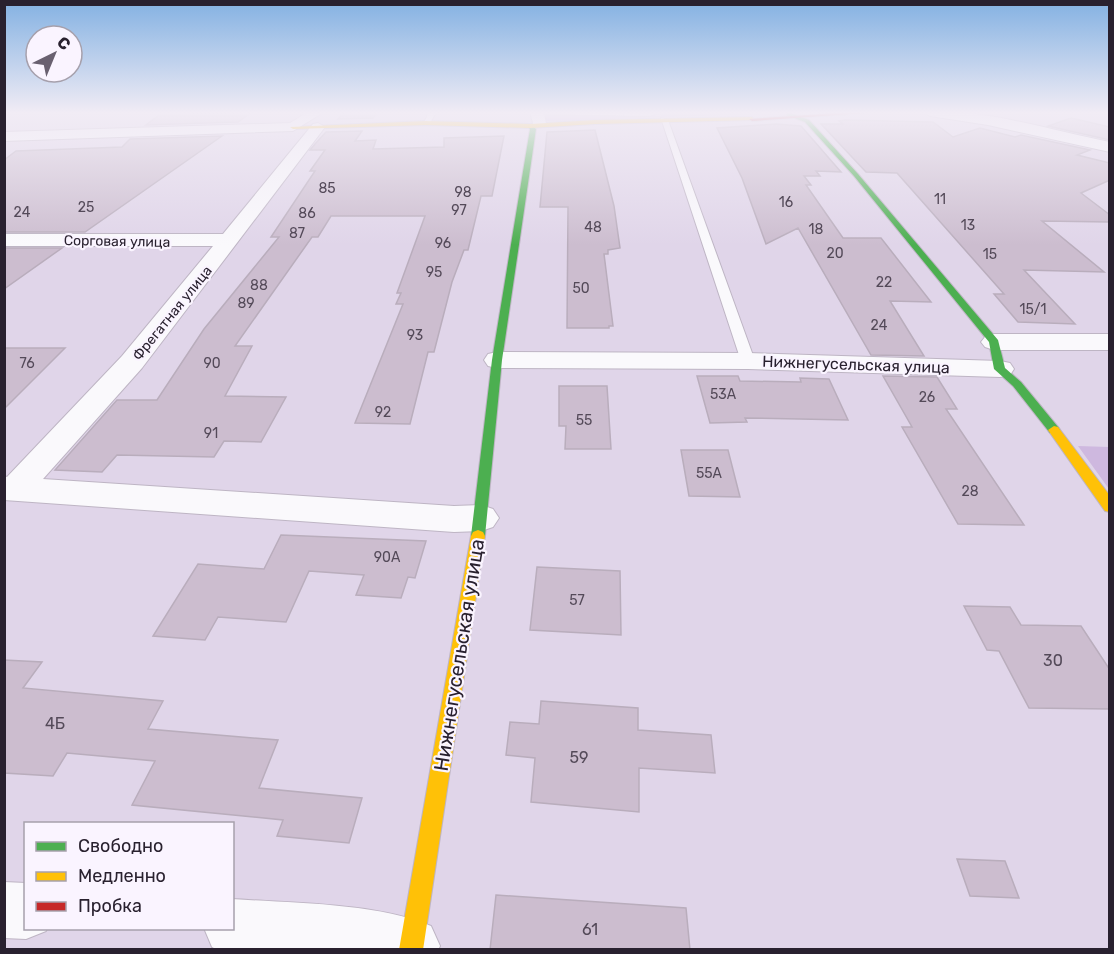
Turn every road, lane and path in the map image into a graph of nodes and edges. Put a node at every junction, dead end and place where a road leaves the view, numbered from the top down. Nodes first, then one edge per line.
1 (290, 157) edge
2 (529, 157) edge
3 (675, 157) edge
4 (839, 157) edge
5 (4, 240) edge
6 (230, 240) junction
7 (994, 342) junction
8 (1110, 342) edge
9 (497, 360) junction
10 (748, 361) junction
11 (1000, 369) junction
12 (10, 489) edge
13 (1110, 507) edge
14 (481, 518) junction
15 (4, 910) edge
16 (24, 911) edge
17 (234, 927) edge
18 (411, 948) edge

1 - 6 street, Фрегатная улица
2 - 9 street, Нижнегусельская улица
3 - 10 lane
4 - 7 street
5 - 6 street, Сорговая улица
6 - 12 street, Фрегатная улица
7 - 8 street
7 - 11 street
9 - 10 street, Нижнегусельская улица
9 - 14 street, Нижнегусельская улица
10 - 11 street, Нижнегусельская улица
11 - 13 street
12 - 14 street, Фрегатная улица
14 - 18 street, Нижнегусельская улица
15 - 16 street
17 - 18 street

